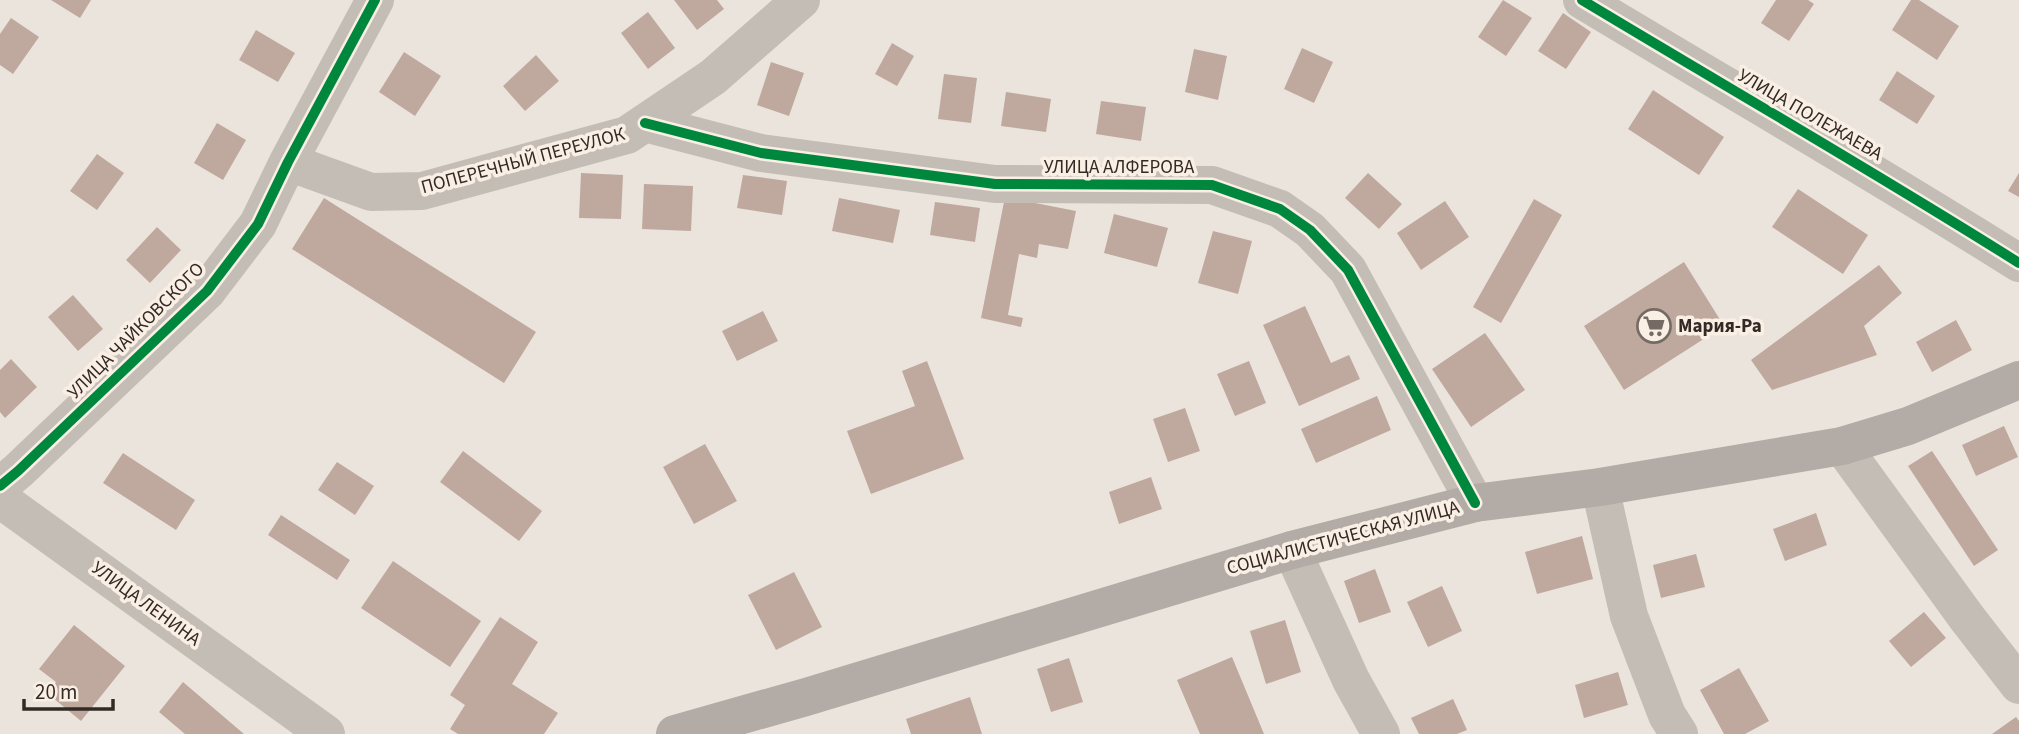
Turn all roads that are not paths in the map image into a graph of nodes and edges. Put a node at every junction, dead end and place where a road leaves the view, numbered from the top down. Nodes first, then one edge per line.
1 (375, 0) edge
2 (801, 0) edge
3 (1582, 0) edge
4 (645, 122) junction
5 (288, 162) junction
6 (2019, 262) edge
7 (2019, 380) edge
8 (1842, 446) junction
9 (0, 486) edge
10 (1600, 487) junction
11 (0, 499) edge
12 (1475, 503) junction
13 (1292, 550) junction
14 (2019, 685) edge
15 (326, 734) edge
16 (675, 734) edge
17 (1381, 734) edge
18 (1679, 734) edge

1 - 5 street, УЛИЦА ЧАЙКОВСКОГО
2 - 4 street, ПОПЕРЕЧНЫЙ ПЕРЕУЛОК
3 - 6 street, УЛИЦА ПОЛЕЖАЕВА
4 - 5 street, ПОПЕРЕЧНЫЙ ПЕРЕУЛОК
4 - 12 street, УЛИЦА АЛФЕРОВА
5 - 9 street, УЛИЦА ЧАЙКОВСКОГО
7 - 8 main road, СОЦИАЛИСТИЧЕСКАЯ УЛИЦА
8 - 10 main road, СОЦИАЛИСТИЧЕСКАЯ УЛИЦА
8 - 14 street
10 - 12 main road, СОЦИАЛИСТИЧЕСКАЯ УЛИЦА
10 - 18 street
11 - 15 street, УЛИЦА ЛЕНИНА
12 - 13 main road, СОЦИАЛИСТИЧЕСКАЯ УЛИЦА
13 - 16 main road, СОЦИАЛИСТИЧЕСКАЯ УЛИЦА
13 - 17 street

